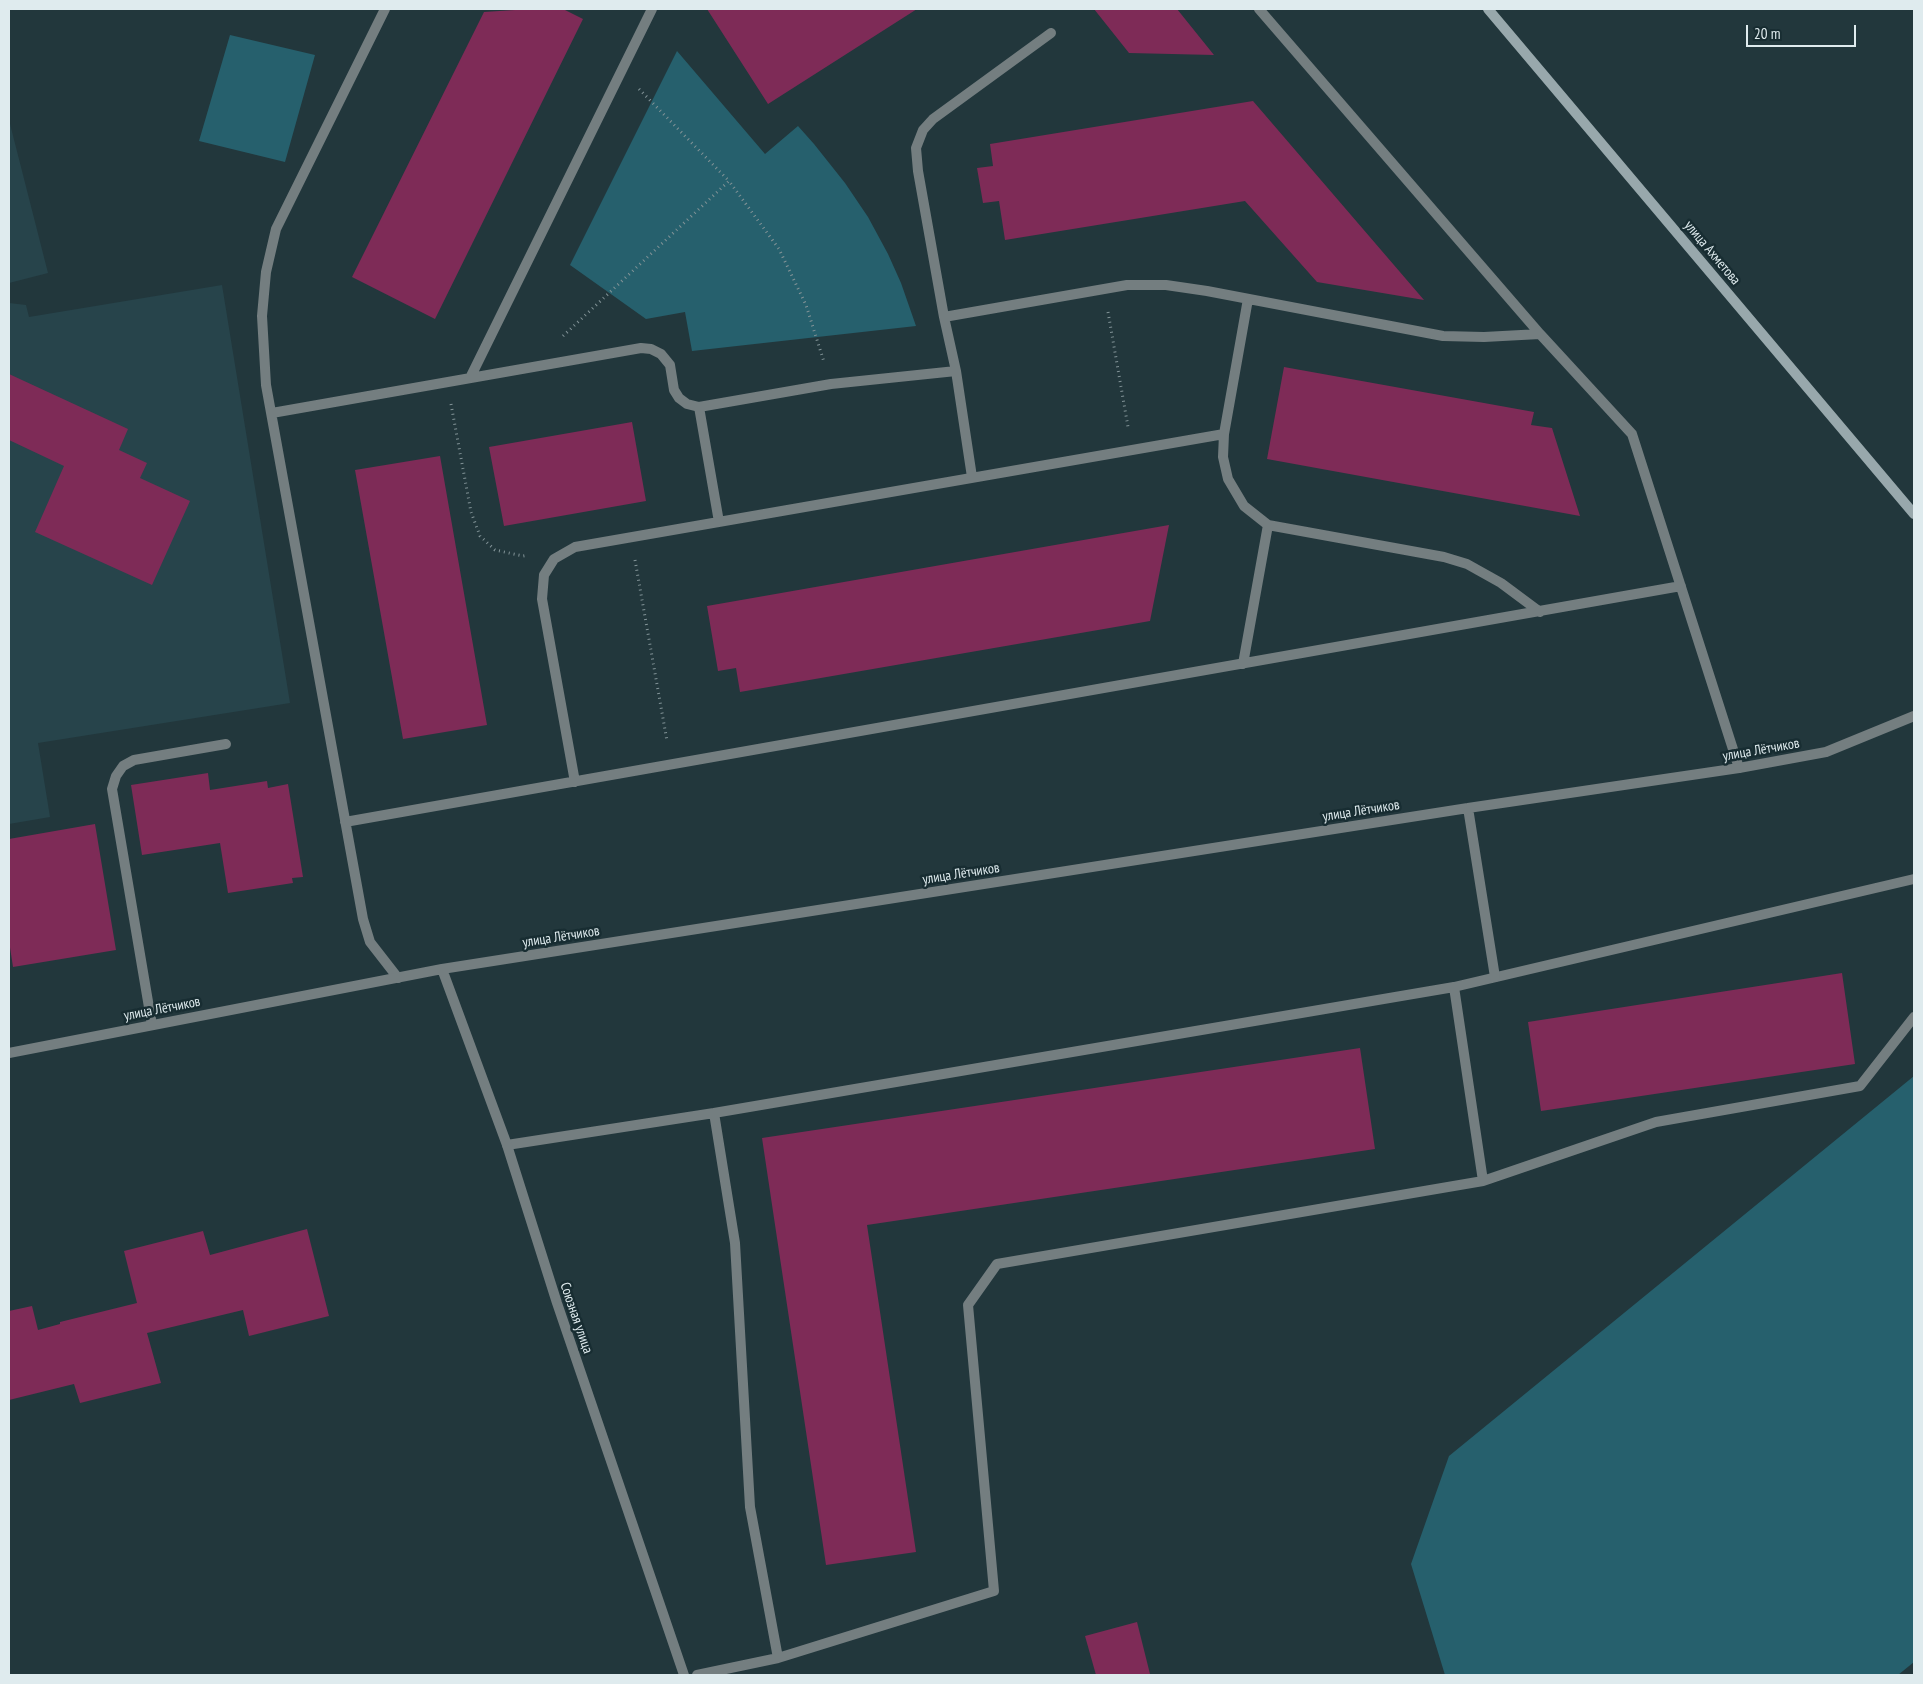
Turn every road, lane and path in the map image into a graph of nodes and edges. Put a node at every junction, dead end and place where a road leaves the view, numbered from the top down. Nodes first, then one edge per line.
1 (385, 9) edge
2 (652, 9) edge
3 (1259, 9) edge
4 (1488, 9) edge
5 (1051, 33) dead end
6 (621, 72) junction
7 (729, 181) junction
8 (1104, 289) junction
9 (1248, 299) junction
10 (944, 317) junction
11 (1540, 334) junction
12 (530, 368) junction
13 (956, 371) junction
14 (470, 378) junction
15 (448, 382) junction
16 (831, 384) junction
17 (699, 407) junction
18 (272, 413) junction
19 (1224, 434) junction
20 (1132, 450) junction
21 (972, 477) junction
22 (1914, 514) edge
23 (719, 522) junction
24 (1268, 525) junction
25 (630, 537) junction
26 (532, 554) dead end
27 (1681, 586) junction
28 (1540, 612) junction
29 (1243, 664) junction
30 (1914, 716) edge
31 (226, 744) dead end
32 (671, 764) junction
33 (1739, 768) junction
34 (574, 782) junction
35 (1468, 808) junction
36 (345, 822) junction
37 (1914, 879) edge
38 (442, 969) junction
39 (1495, 977) junction
40 (398, 978) junction
41 (1454, 987) junction
42 (1914, 1017) edge
43 (152, 1025) junction
44 (9, 1053) edge
45 (714, 1113) junction
46 (507, 1145) junction
47 (1483, 1181) junction
48 (778, 1658) junction
49 (684, 1675) edge
50 (697, 1675) edge

1 - 18 street
2 - 6 street
3 - 11 street
4 - 22 main road, улица Ахметова
5 - 10 street
6 - 7 path
6 - 14 street
7 - 12 path
7 - 16 path
8 - 9 street
8 - 10 street
8 - 20 path
9 - 11 street
9 - 19 street
10 - 13 street
11 - 27 street
12 - 14 street
12 - 17 street
13 - 16 street
13 - 21 street
14 - 15 street
15 - 18 street
15 - 26 path
16 - 17 street
17 - 23 street
18 - 36 street
19 - 20 street
19 - 24 street
20 - 21 street
21 - 23 street
23 - 25 street
24 - 28 street
24 - 29 street
25 - 32 path
25 - 34 street
27 - 28 street
27 - 33 street
28 - 29 street
29 - 32 street
30 - 33 street, улица Лётчиков
31 - 43 street
32 - 34 street
33 - 35 street, улица Лётчиков
34 - 36 street
35 - 38 street, улица Лётчиков
35 - 39 street
36 - 40 street
37 - 39 street
38 - 40 street, улица Лётчиков
38 - 46 street, Союзная улица
39 - 41 street
40 - 43 street, улица Лётчиков
41 - 45 street
41 - 47 street
42 - 47 street
43 - 44 street, улица Лётчиков
45 - 46 street
45 - 48 street
46 - 49 street, Союзная улица
47 - 48 street
48 - 50 street

